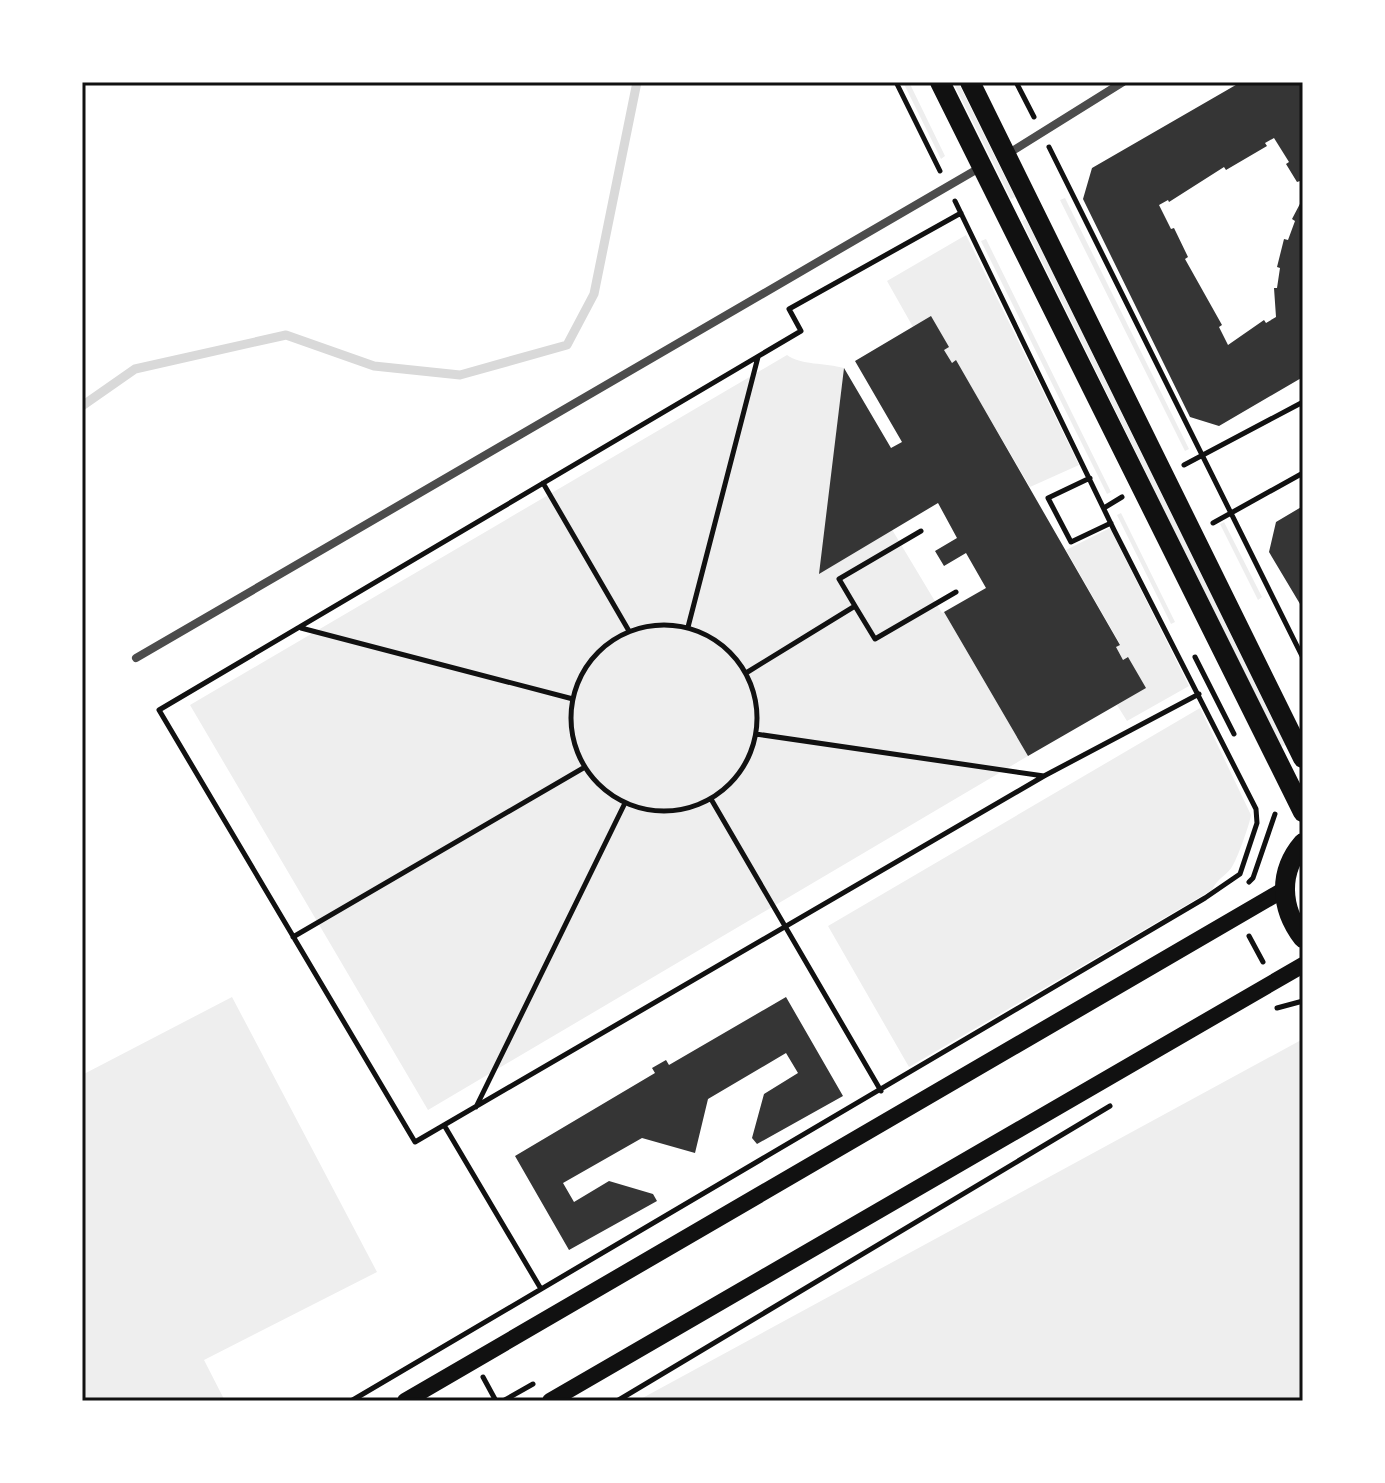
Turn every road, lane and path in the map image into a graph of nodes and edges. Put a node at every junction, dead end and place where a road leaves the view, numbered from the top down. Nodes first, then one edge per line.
1 (896, 82) edge
2 (940, 82) edge
3 (970, 82) edge
4 (1016, 82) edge
5 (1123, 82) edge
6 (1041, 131) junction
7 (1006, 155) junction
8 (982, 166) junction
9 (948, 186) junction
10 (961, 213) junction
11 (758, 356) junction
12 (1303, 402) edge
13 (1202, 455) junction
14 (1185, 464) dead end
15 (1303, 473) edge
16 (1090, 478) junction
17 (543, 483) junction
18 (1113, 484) dead end
19 (1120, 498) junction
20 (1104, 508) junction
21 (1127, 512) dead end
22 (1230, 513) junction
23 (1111, 523) junction
24 (921, 531) dead end
25 (1192, 533) junction
26 (956, 592) dead end
27 (855, 606) junction
28 (300, 627) junction
29 (688, 627) junction
30 (629, 631) junction
31 (1191, 646) dead end
32 (136, 658) dead end
33 (1303, 658) edge
34 (746, 673) junction
35 (1199, 694) junction
36 (573, 699) junction
37 (756, 734) junction
38 (1236, 737) dead end
39 (1303, 758) edge
40 (585, 767) junction
41 (1044, 776) junction
42 (711, 799) junction
43 (1270, 801) dead end
44 (625, 803) junction
45 (1303, 812) edge
46 (1303, 843) edge
47 (1285, 889) junction
48 (1239, 916) junction
49 (784, 927) junction
50 (293, 937) junction
51 (1303, 938) edge
52 (1303, 965) edge
53 (1273, 982) junction
54 (1303, 1001) edge
55 (1267, 1013) dead end
56 (881, 1091) junction
57 (1119, 1101) dead end
58 (475, 1108) junction
59 (444, 1125) junction
60 (541, 1289) junction
61 (351, 1401) edge
62 (405, 1401) edge
63 (550, 1401) edge
64 (617, 1401) edge

1 - 9 path
2 - 8 main road
3 - 7 main road
4 - 6 path
5 - 6 street
6 - 7 street
6 - 13 path
7 - 25 main road
8 - 9 street
8 - 45 main road
9 - 10 path
9 - 32 street
10 - 11 path
10 - 16 path
11 - 17 path
11 - 29 path
12 - 13 path
13 - 14 path
13 - 22 path
15 - 22 path
16 - 20 path
16 - 23 path
17 - 28 path
17 - 30 path
18 - 19 path
19 - 20 path
19 - 21 path
20 - 23 path
22 - 25 path
22 - 33 path
23 - 35 path
24 - 27 path
25 - 39 main road
26 - 27 path
27 - 34 path
28 - 36 path
28 - 50 path
29 - 30 path
29 - 34 path
30 - 36 path
31 - 38 path
34 - 37 path
35 - 41 path
35 - 56 path
36 - 40 path
37 - 41 path
37 - 42 path
40 - 44 path
40 - 50 path
41 - 49 path
42 - 44 path
42 - 49 path
43 - 48 path
44 - 58 path
46 - 47 main road
47 - 48 main road
47 - 51 main road
48 - 53 path
48 - 62 main road
49 - 56 path
49 - 58 path
50 - 59 path
52 - 53 main road
53 - 63 main road
54 - 55 path
56 - 60 path
57 - 64 path
58 - 59 path
59 - 60 path
60 - 61 path

